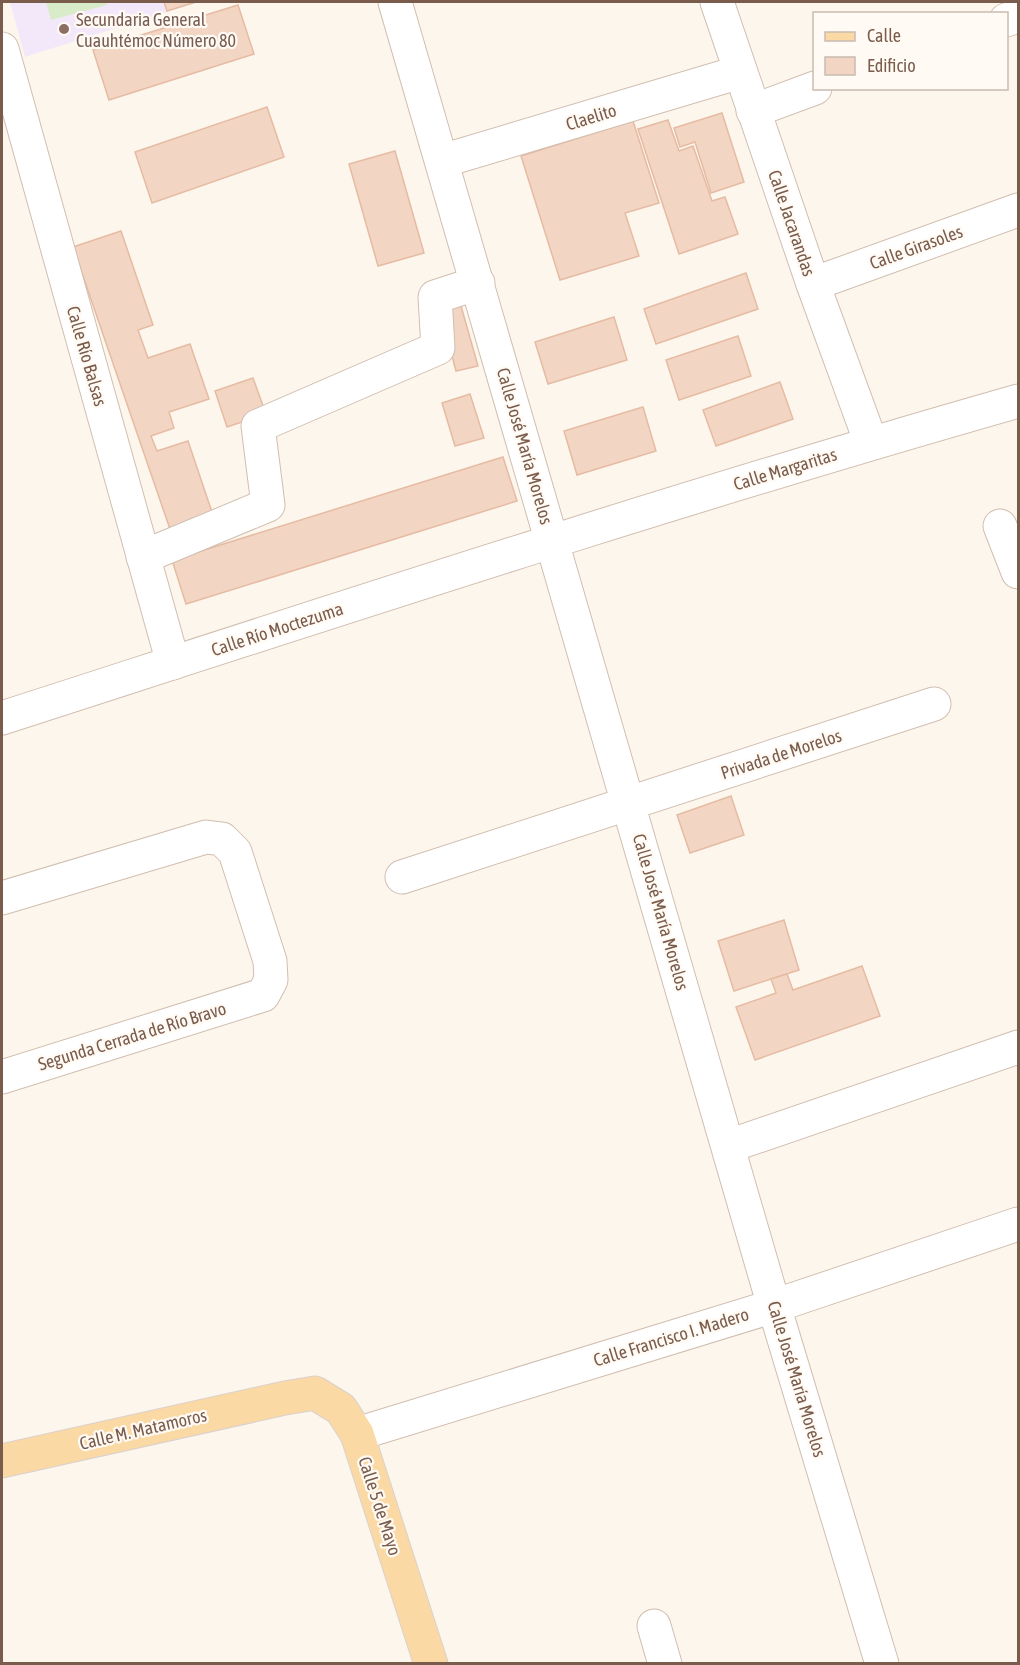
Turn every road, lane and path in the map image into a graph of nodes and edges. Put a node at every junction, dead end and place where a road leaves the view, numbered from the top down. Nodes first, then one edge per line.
1 (395, 2) edge
2 (717, 2) edge
3 (2, 49) edge
4 (740, 72) junction
5 (813, 89) edge
6 (753, 111) junction
7 (442, 161) junction
8 (1018, 210) edge
9 (478, 283) junction
10 (813, 284) junction
11 (1018, 401) edge
12 (871, 443) junction
13 (1000, 526) dead end
14 (553, 541) junction
15 (143, 557) junction
16 (1018, 572) edge
17 (173, 663) junction
18 (934, 704) dead end
19 (2, 718) edge
20 (629, 803) junction
21 (402, 877) dead end
22 (2, 898) edge
23 (1018, 1047) edge
24 (2, 1077) edge
25 (729, 1146) junction
26 (1018, 1224) edge
27 (774, 1306) junction
28 (285, 1398) joint
29 (357, 1434) junction
30 (2, 1461) edge
31 (654, 1626) dead end
32 (431, 1664) edge
33 (665, 1664) edge
34 (882, 1664) edge

1 - 7 street, Calle José María Morelos
2 - 4 street, Calle Jacarandas
3 - 15 street, Calle Río Balsas
4 - 6 street, Calle Jacarandas
4 - 7 street, Claelito
5 - 6 street
6 - 10 street, Calle Jacarandas
7 - 9 street, Calle José María Morelos
8 - 10 street, Calle Girasoles
9 - 14 street, Calle José María Morelos
9 - 15 street
10 - 12 street, Calle Jacarandas
11 - 12 street, Calle Margaritas
12 - 14 street, Calle Margaritas
13 - 16 street
14 - 17 street, Calle Río Moctezuma
14 - 20 street, Calle José María Morelos
15 - 17 street, Calle Río Balsas
17 - 19 street, Calle Río Moctezuma
18 - 20 street, Privada de Morelos
20 - 21 street, Privada de Morelos
20 - 25 street, Calle José María Morelos
22 - 24 street, Segunda Cerrada de Río Bravo
23 - 25 street
25 - 27 street, Calle José María Morelos
26 - 27 street, Calle Francisco I. Madero
27 - 29 street, Calle Francisco I. Madero
27 - 34 street, Calle José María Morelos
28 - 29 main road, Calle 5 de Mayo
28 - 30 main road, Calle M. Matamoros
29 - 32 main road, Calle 5 de Mayo
31 - 33 street

